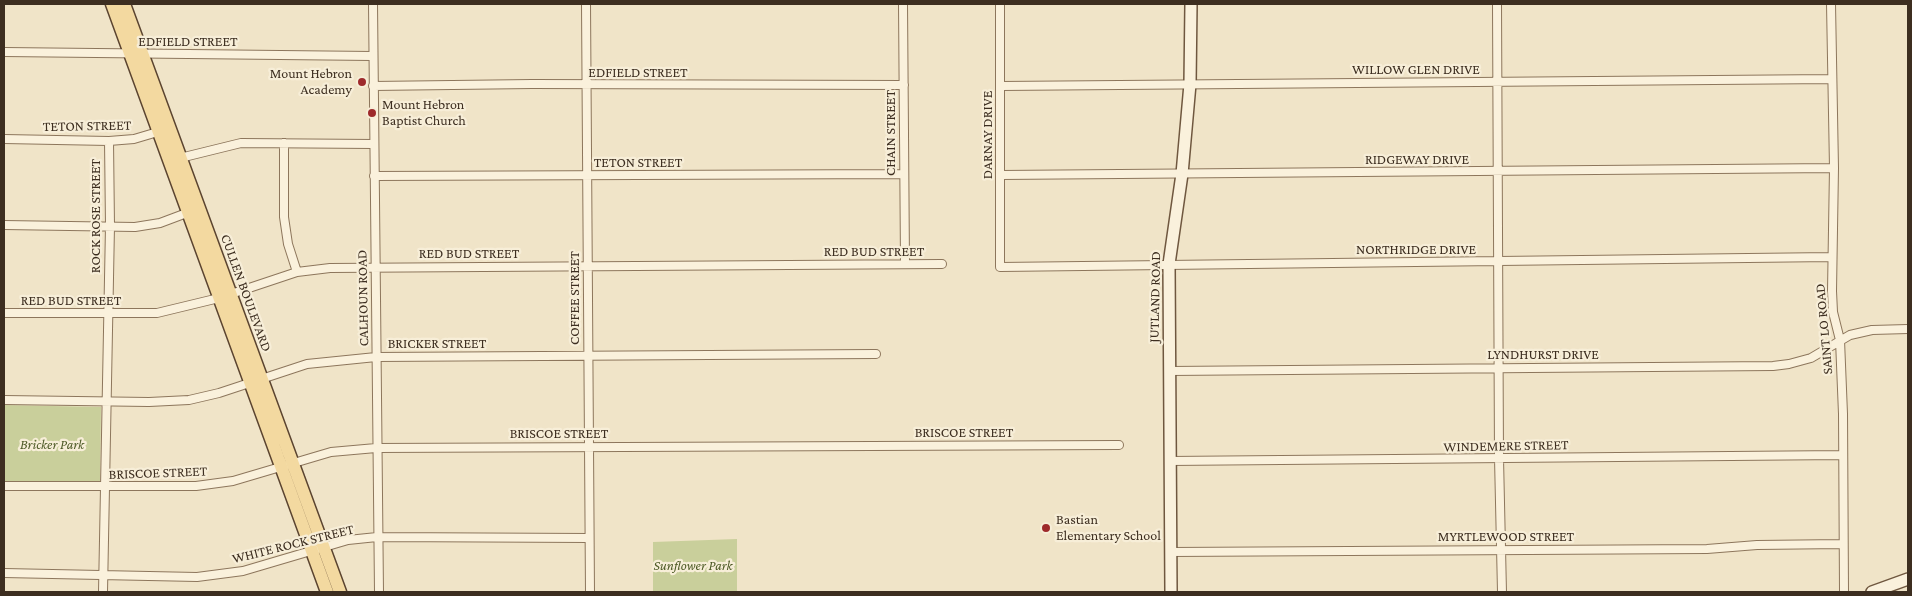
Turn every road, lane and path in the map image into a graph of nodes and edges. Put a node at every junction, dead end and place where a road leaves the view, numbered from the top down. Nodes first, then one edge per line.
1 (112, 4) edge
2 (124, 4) edge
3 (372, 4) edge
4 (586, 4) edge
5 (903, 4) edge
6 (1000, 4) edge
7 (1191, 4) edge
8 (1497, 4) edge
9 (1831, 4) edge
10 (4, 52) edge
11 (136, 54) junction
12 (372, 56) junction
13 (1832, 79) junction
14 (1498, 82) junction
15 (1190, 84) junction
16 (373, 86) junction
17 (587, 86) junction
18 (904, 86) junction
19 (1001, 86) junction
20 (164, 130) junction
21 (4, 139) edge
22 (109, 141) junction
23 (284, 143) junction
24 (374, 144) junction
25 (174, 160) junction
26 (1834, 168) junction
27 (1499, 172) junction
28 (903, 174) junction
29 (1182, 174) junction
30 (1001, 175) junction
31 (374, 176) junction
32 (587, 176) junction
33 (194, 211) junction
34 (4, 225) edge
35 (110, 226) junction
36 (1831, 257) junction
37 (1499, 261) junction
38 (905, 263) junction
39 (942, 264) dead end
40 (1169, 264) junction
41 (588, 266) junction
42 (1000, 266) joint
43 (375, 267) junction
44 (297, 272) junction
45 (225, 296) junction
46 (4, 313) edge
47 (108, 314) junction
48 (1908, 329) edge
49 (1840, 340) junction
50 (876, 354) dead end
51 (588, 356) junction
52 (376, 357) junction
53 (1500, 368) junction
54 (1169, 371) junction
55 (256, 381) junction
56 (4, 400) edge
57 (106, 401) junction
58 (1119, 445) dead end
59 (588, 446) junction
60 (376, 448) junction
61 (1843, 455) junction
62 (1499, 458) junction
63 (1169, 462) junction
64 (286, 464) junction
65 (4, 486) edge
66 (105, 488) junction
67 (377, 537) junction
68 (589, 538) junction
69 (1842, 544) junction
70 (317, 549) junction
71 (1501, 550) junction
72 (1170, 552) junction
73 (4, 573) edge
74 (104, 574) junction
75 (1908, 579) edge
76 (103, 592) edge
77 (327, 592) edge
78 (340, 592) edge
79 (379, 592) edge
80 (590, 592) edge
81 (1171, 592) edge
82 (1502, 592) edge
83 (1844, 592) edge
84 (1872, 592) edge

1 - 11 main road, CULLEN BOULEVARD
2 - 11 main road, CULLEN BOULEVARD
3 - 12 street, CALHOUN ROAD
4 - 17 street, COFFEE STREET
5 - 18 street, CHAIN STREET
6 - 19 street, DARNAY DRIVE
7 - 15 street, JUTLAND ROAD
8 - 14 street
9 - 13 street, SAINT LO ROAD
10 - 11 street, EDFIELD STREET
11 - 12 street, EDFIELD STREET
11 - 20 main road, CULLEN BOULEVARD
12 - 16 street, CALHOUN ROAD
13 - 14 street, WILLOW GLEN DRIVE
13 - 26 street, SAINT LO ROAD
14 - 15 street, WILLOW GLEN DRIVE
14 - 27 street
15 - 19 street, WILLOW GLEN DRIVE
15 - 29 street, JUTLAND ROAD
16 - 17 street, EDFIELD STREET
16 - 24 street, CALHOUN ROAD
17 - 18 street, EDFIELD STREET
17 - 32 street, COFFEE STREET
18 - 28 street, CHAIN STREET
19 - 30 street, DARNAY DRIVE
20 - 22 street, TETON STREET
20 - 25 main road, CULLEN BOULEVARD
21 - 22 street, TETON STREET
22 - 35 street, ROCK ROSE STREET
23 - 24 street
23 - 25 street
23 - 44 street
24 - 31 street, CALHOUN ROAD
25 - 33 main road, CULLEN BOULEVARD
26 - 27 street, RIDGEWAY DRIVE
26 - 36 street, SAINT LO ROAD
27 - 29 street, RIDGEWAY DRIVE
27 - 37 street
28 - 32 street, TETON STREET
28 - 38 street, CHAIN STREET
29 - 30 street, RIDGEWAY DRIVE
29 - 40 street, JUTLAND ROAD
30 - 42 street, DARNAY DRIVE
31 - 32 street, TETON STREET
31 - 43 street, CALHOUN ROAD
32 - 41 street, COFFEE STREET
33 - 35 street
33 - 45 main road, CULLEN BOULEVARD
34 - 35 street
35 - 47 street, ROCK ROSE STREET
36 - 37 street, NORTHRIDGE DRIVE
36 - 49 street, SAINT LO ROAD
37 - 40 street, NORTHRIDGE DRIVE
37 - 53 street
38 - 39 street, RED BUD STREET
38 - 41 street, RED BUD STREET
40 - 42 street, NORTHRIDGE DRIVE
40 - 54 street, JUTLAND ROAD
41 - 43 street, RED BUD STREET
41 - 51 street, COFFEE STREET
43 - 44 street, RED BUD STREET
43 - 52 street, CALHOUN ROAD
44 - 45 street, RED BUD STREET
45 - 47 street, RED BUD STREET
45 - 55 main road, CULLEN BOULEVARD
46 - 47 street, RED BUD STREET
47 - 57 street, ROCK ROSE STREET
48 - 49 street, LYNDHURST DRIVE
49 - 53 street, LYNDHURST DRIVE
49 - 61 street, SAINT LO ROAD
50 - 51 street, BRICKER STREET
51 - 52 street, BRICKER STREET
51 - 59 street, COFFEE STREET
52 - 55 street, BRICKER STREET
52 - 60 street, CALHOUN ROAD
53 - 54 street, LYNDHURST DRIVE
53 - 62 street
54 - 63 street, JUTLAND ROAD
55 - 57 street, BRICKER STREET
55 - 64 main road, CULLEN BOULEVARD
56 - 57 street, BRICKER STREET
57 - 66 street, ROCK ROSE STREET
58 - 59 street, BRISCOE STREET
59 - 60 street, BRISCOE STREET
59 - 68 street, COFFEE STREET
60 - 64 street, BRISCOE STREET
60 - 67 street, CALHOUN ROAD
61 - 62 street, WINDEMERE STREET
61 - 69 street, SAINT LO ROAD
62 - 63 street, WINDEMERE STREET
62 - 71 street
63 - 72 street, JUTLAND ROAD
64 - 66 street, BRISCOE STREET
64 - 70 main road, CULLEN BOULEVARD
65 - 66 street, BRISCOE STREET
66 - 74 street, ROCK ROSE STREET
67 - 68 street, WHITE ROCK STREET
67 - 70 street, WHITE ROCK STREET
67 - 79 street, CALHOUN ROAD
68 - 80 street, COFFEE STREET
69 - 71 street, MYRTLEWOOD STREET
69 - 83 street, SAINT LO ROAD
70 - 74 street, WHITE ROCK STREET
70 - 77 main road, CULLEN BOULEVARD
70 - 78 main road, CULLEN BOULEVARD
71 - 72 street, MYRTLEWOOD STREET
71 - 82 street
72 - 81 street, JUTLAND ROAD
73 - 74 street, WHITE ROCK STREET
74 - 76 street, ROCK ROSE STREET
75 - 84 street

